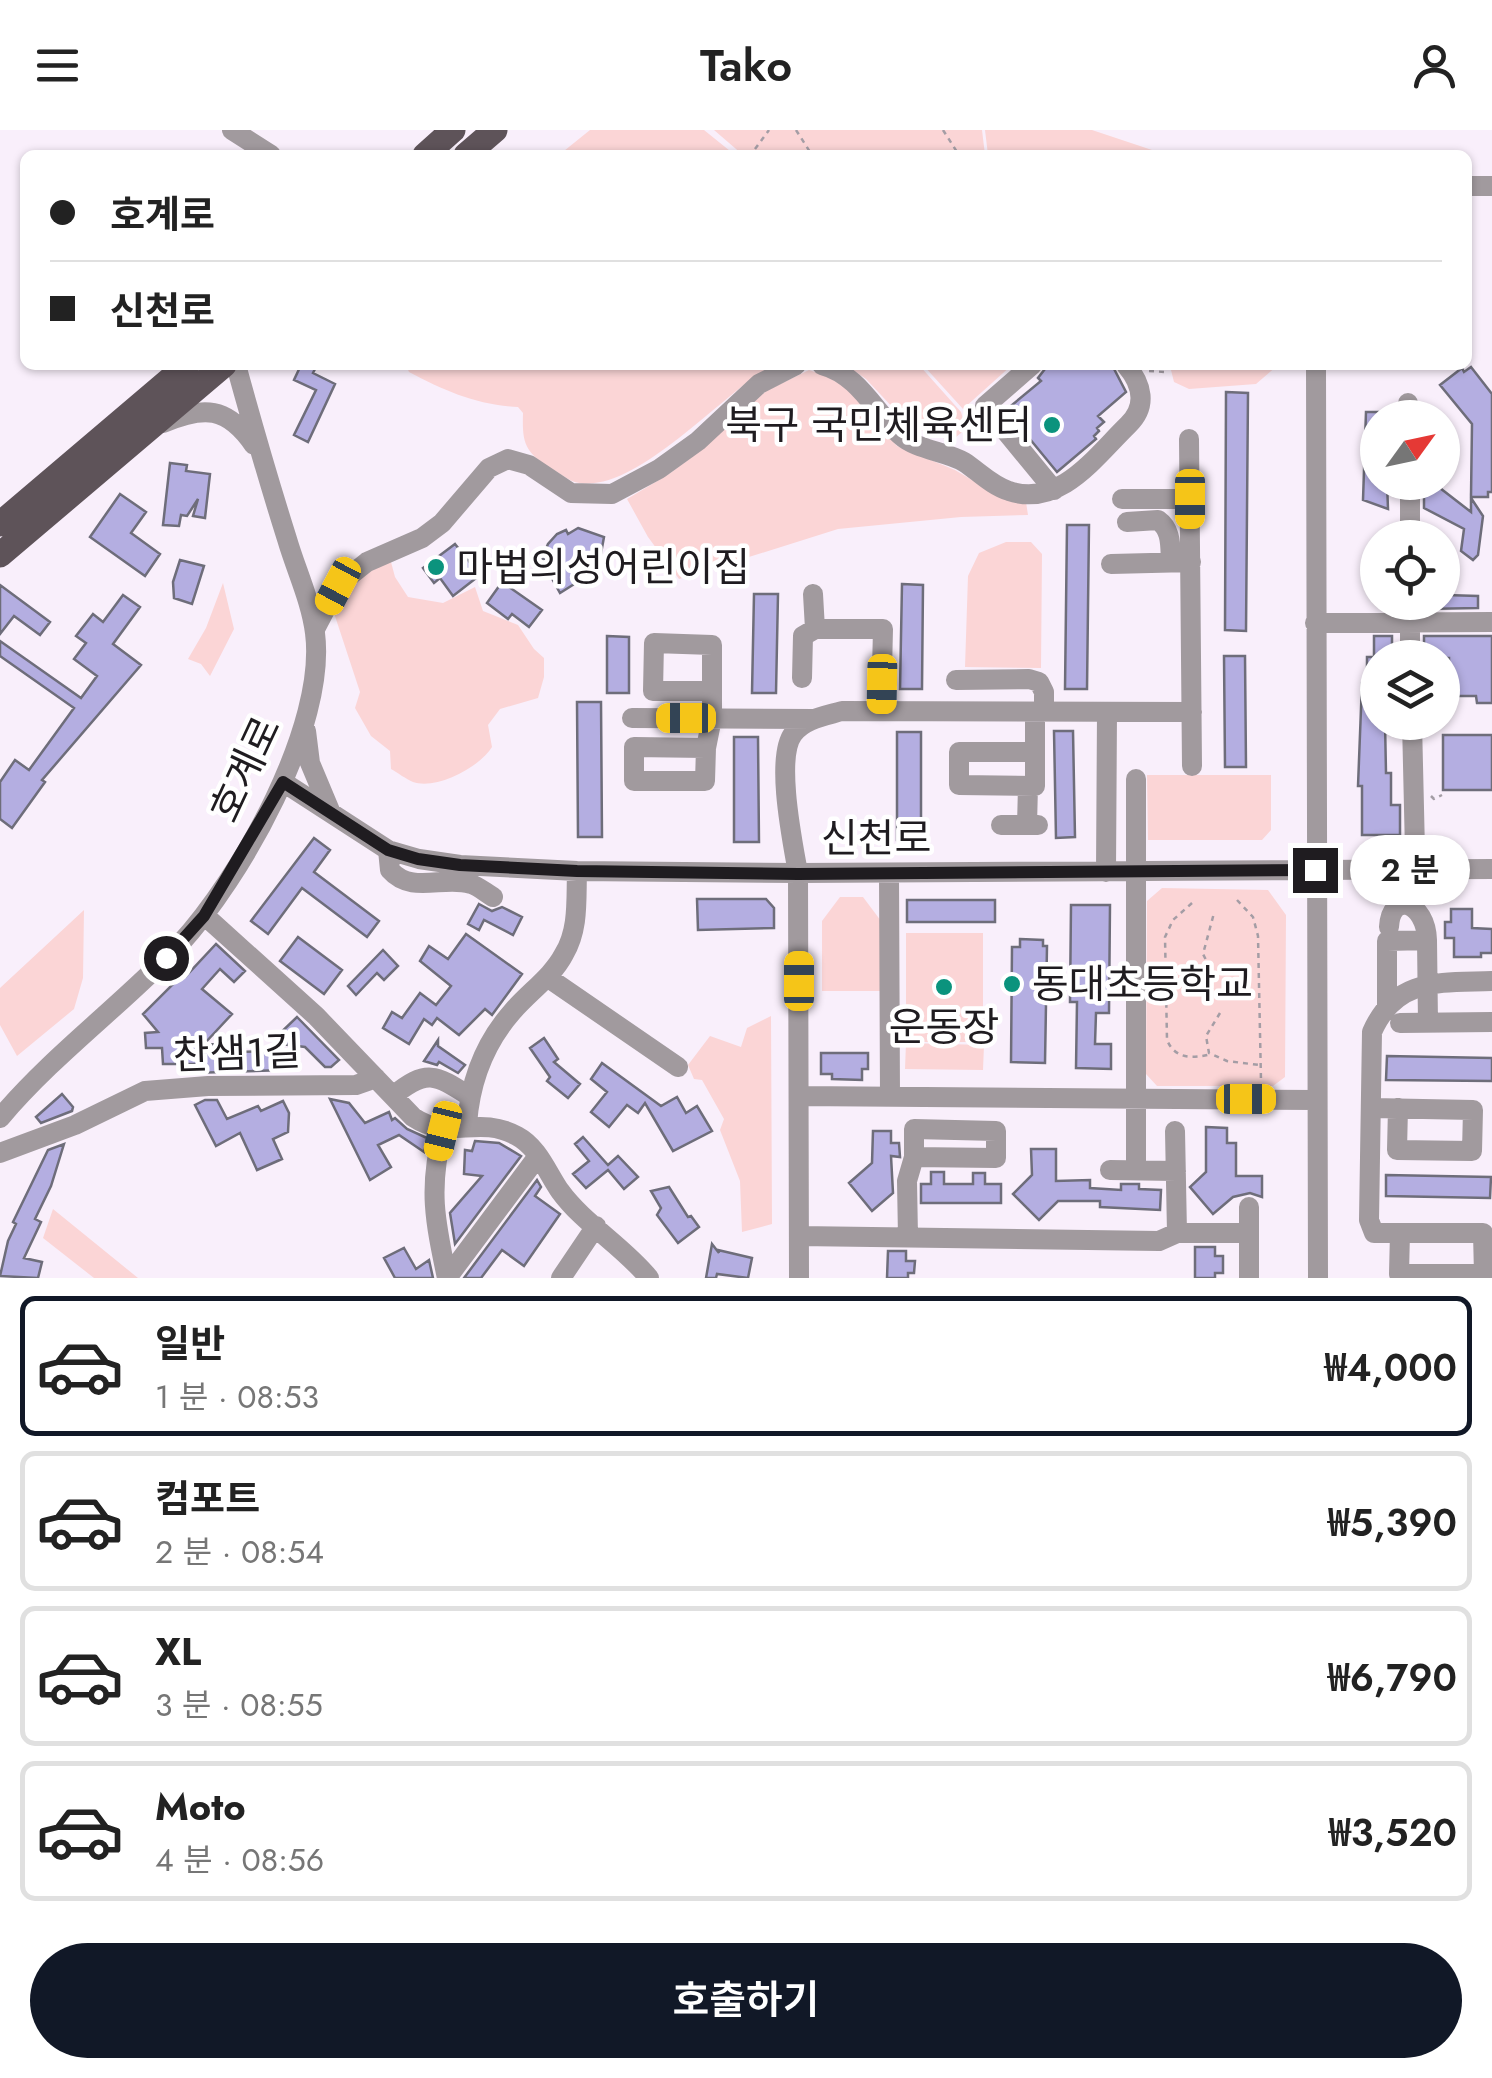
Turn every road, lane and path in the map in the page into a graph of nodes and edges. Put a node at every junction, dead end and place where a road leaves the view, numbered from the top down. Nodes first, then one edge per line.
1 (232, 130) edge
2 (453, 130) edge
3 (494, 130) edge
4 (769, 130) edge
5 (755, 149) dead end
6 (263, 150) edge
7 (431, 150) edge
8 (472, 150) edge
9 (180, 370) edge
10 (218, 370) edge
11 (237, 370) edge
12 (786, 370) edge
13 (831, 370) edge
14 (1026, 370) edge
15 (1129, 370) edge
16 (1148, 370) edge
17 (1316, 370) edge
18 (1165, 372) dead end
19 (152, 427) junction
20 (1190, 438) dead end
21 (262, 458) junction
22 (1054, 490) junction
23 (1122, 499) dead end
24 (1190, 499) junction
25 (1127, 522) dead end
26 (0, 524) edge
27 (0, 555) edge
28 (1180, 562) junction
29 (1111, 564) dead end
30 (813, 594) dead end
31 (1360, 618) edge
32 (1460, 618) edge
33 (1492, 622) edge
34 (1315, 623) junction
35 (315, 630) junction
36 (815, 630) junction
37 (802, 678) dead end
38 (956, 680) dead end
39 (712, 691) dead end
40 (882, 711) junction
41 (1040, 712) junction
42 (1107, 712) junction
43 (1192, 712) junction
44 (632, 718) dead end
45 (712, 718) junction
46 (813, 719) junction
47 (306, 727) junction
48 (1412, 740) edge
49 (706, 748) dead end
50 (1034, 752) junction
51 (1192, 766) dead end
52 (1136, 779) dead end
53 (283, 782) junction
54 (1028, 786) junction
55 (332, 814) junction
56 (1001, 825) dead end
57 (388, 850) junction
58 (1415, 851) dead end
59 (1315, 870) junction
60 (1492, 870) edge
61 (577, 871) junction
62 (1106, 872) junction
63 (1136, 872) junction
64 (888, 873) junction
65 (798, 874) junction
66 (494, 896) dead end
67 (1236, 900) dead end
68 (1192, 903) dead end
69 (1214, 913) dead end
70 (204, 916) junction
71 (1389, 926) dead end
72 (1427, 940) junction
73 (1210, 968) dead end
74 (547, 977) junction
75 (1492, 982) edge
76 (1427, 984) junction
77 (1387, 1005) junction
78 (1220, 1014) dead end
79 (1492, 1022) edge
80 (1400, 1023) dead end
81 (1428, 1023) junction
82 (1212, 1054) junction
83 (1259, 1065) junction
84 (678, 1067) dead end
85 (376, 1078) junction
86 (1262, 1088) dead end
87 (392, 1096) junction
88 (469, 1096) junction
89 (799, 1096) junction
90 (890, 1097) junction
91 (1136, 1098) junction
92 (1316, 1100) junction
93 (1372, 1108) junction
94 (1398, 1108) dead end
95 (0, 1118) edge
96 (467, 1124) junction
97 (443, 1131) junction
98 (1175, 1131) dead end
99 (0, 1153) edge
100 (538, 1156) junction
101 (914, 1157) dead end
102 (1110, 1170) dead end
103 (1136, 1170) junction
104 (1176, 1171) junction
105 (1249, 1207) dead end
106 (596, 1226) junction
107 (1177, 1233) junction
108 (1249, 1233) junction
109 (1400, 1233) dead end
110 (799, 1236) junction
111 (908, 1238) junction
112 (447, 1278) edge
113 (561, 1278) edge
114 (650, 1278) edge
115 (798, 1278) edge
116 (1249, 1278) edge
117 (1318, 1278) edge

1 - 6 street
2 - 7 main road
3 - 8 main road
4 - 5 path
9 - 26 main road
10 - 19 main road
11 - 21 street, 호계로
12 - 35 street
13 - 22 street
14 - 22 street
15 - 22 street
16 - 18 path
17 - 34 street
19 - 21 street
19 - 27 main road
20 - 24 street
21 - 35 street, 호계로
23 - 24 street
24 - 28 street
25 - 28 street
28 - 29 street
28 - 43 street
30 - 36 street
31 - 34 street
32 - 33 street
34 - 59 street
35 - 47 street, 호계로
36 - 37 street
36 - 40 street
38 - 41 street
39 - 45 street
40 - 41 street
40 - 46 street
41 - 42 street
41 - 50 street
42 - 43 street
42 - 62 street
43 - 51 street
44 - 45 street
45 - 46 street
45 - 49 street
46 - 65 street
47 - 53 street, 호계로
47 - 55 street
48 - 58 street
50 - 54 street
50 - 54 street
52 - 63 street
53 - 55 street, 신천로
53 - 70 street, 호계로
54 - 56 street
55 - 57 street, 신천로
57 - 61 street, 신천로
57 - 66 street
59 - 60 street, 신천로
59 - 63 street, 신천로
59 - 92 street
61 - 65 street, 신천로
61 - 74 street
62 - 63 street, 신천로
62 - 64 street, 신천로
63 - 91 street
64 - 65 street, 신천로
64 - 90 street
65 - 89 street
67 - 83 path
68 - 82 path
69 - 73 path
70 - 85 street
70 - 95 street, 호계로
71 - 72 street
72 - 76 street
72 - 77 street
74 - 84 street
74 - 88 street
75 - 76 street
76 - 77 street
76 - 81 street
77 - 93 street
78 - 82 path
79 - 81 street
80 - 81 street
82 - 83 path
83 - 86 path
85 - 87 street
85 - 99 street, 찬샘1길
87 - 88 street
87 - 97 street
88 - 96 street
89 - 90 street
89 - 110 street
90 - 91 street
91 - 92 street
91 - 103 street
92 - 117 street
93 - 94 street
93 - 109 street
96 - 97 street
96 - 100 street
97 - 112 street
98 - 104 street
100 - 106 street
100 - 112 street
101 - 111 street
102 - 103 street
103 - 104 street
104 - 107 street
105 - 108 street
106 - 113 street
106 - 114 street
107 - 108 street
107 - 111 street
108 - 116 street
110 - 111 street
110 - 115 street

